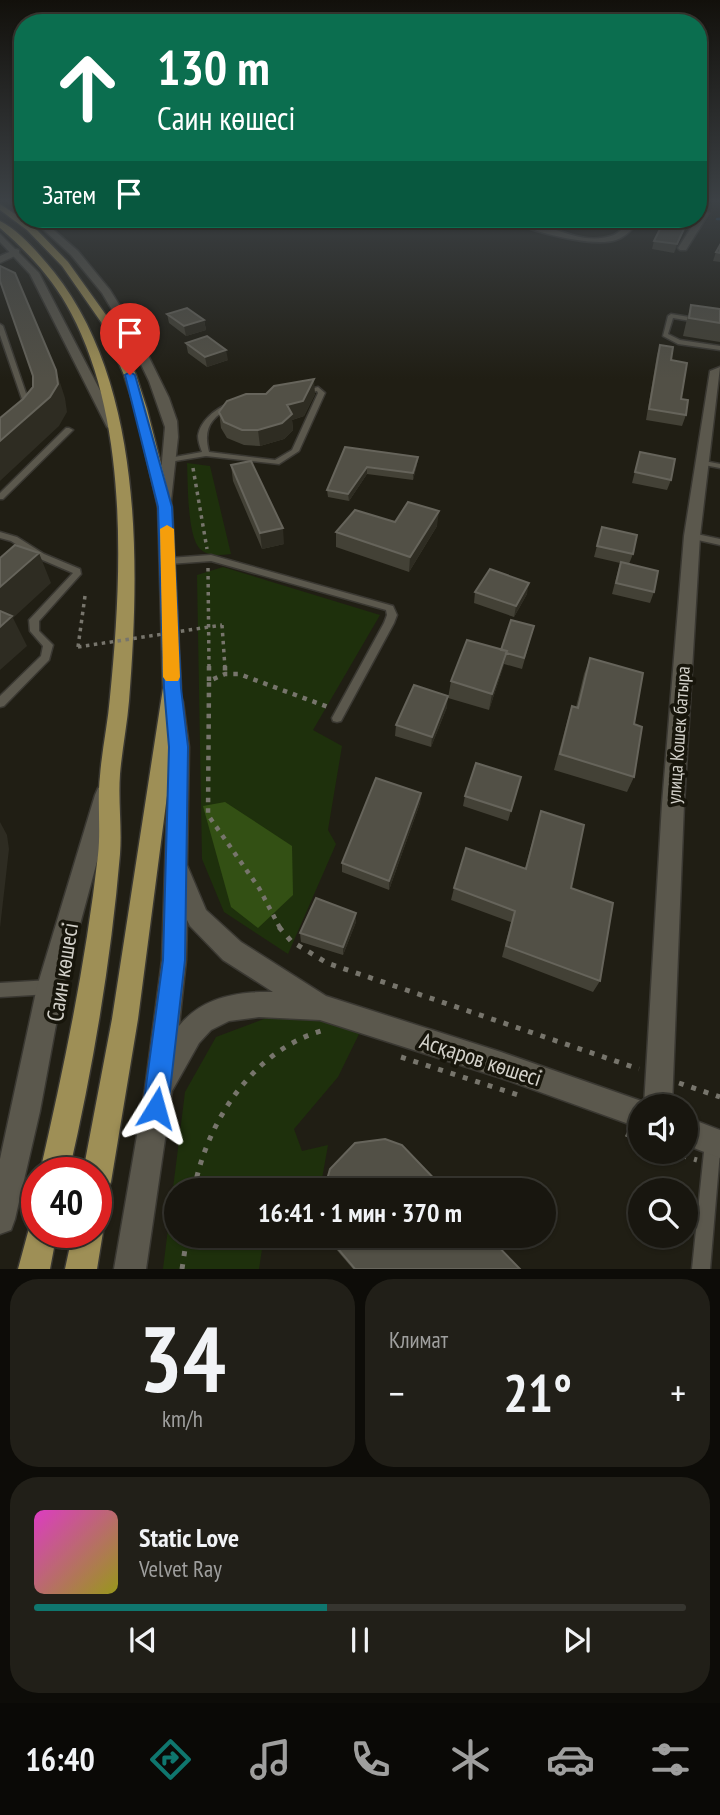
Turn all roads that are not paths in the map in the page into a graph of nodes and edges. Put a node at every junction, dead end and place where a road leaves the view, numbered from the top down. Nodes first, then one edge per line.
1 (24, 261) edge
2 (38, 261) edge
3 (62, 261) edge
4 (82, 261) edge
5 (720, 324) edge
6 (0, 326) edge
7 (720, 348) edge
8 (720, 371) edge
9 (291, 394) edge
10 (238, 404) edge
11 (25, 417) edge
12 (113, 427) junction
13 (69, 430) dead end
14 (206, 454) junction
15 (169, 460) junction
16 (711, 464) edge
17 (0, 497) edge
18 (165, 507) junction
19 (0, 535) edge
20 (692, 536) junction
21 (720, 542) edge
22 (169, 561) junction
23 (172, 688) junction
24 (0, 703) edge
25 (339, 715) road end
26 (109, 778) junction
27 (175, 862) junction
28 (50, 986) junction
29 (0, 990) edge
30 (320, 1007) junction
31 (159, 1088) junction
32 (659, 1094) edge
33 (628, 1110) edge
34 (698, 1136) edge
35 (717, 1143) edge
36 (58, 1157) edge
37 (100, 1157) edge
38 (0, 1219) edge
39 (39, 1248) edge
40 (85, 1248) edge
41 (34, 1269) edge
42 (81, 1269) edge
43 (130, 1269) edge
44 (701, 1269) edge

1 - 12 street
2 - 12 main road
3 - 18 main road
4 - 15 street
5 - 7 lane
6 - 11 lane
8 - 16 street, улица Кошек батыра
9 - 14 lane
10 - 14 lane
12 - 26 main road, Саин көшесі
13 - 17 lane
14 - 15 lane
15 - 18 street
16 - 20 street, улица Кошек батыра
18 - 22 main road
19 - 24 lane
20 - 21 lane
20 - 32 street, улица Кошек батыра
22 - 23 main road
22 - 25 lane
23 - 27 street
23 - 37 main road
26 - 28 street
26 - 36 main road, Саин көшесі
27 - 30 street
27 - 31 street
28 - 29 lane
28 - 38 street
30 - 31 street
30 - 33 street, Асқаров көшесі
31 - 43 street
34 - 35 street
35 - 44 lane
39 - 41 main road
40 - 42 main road

